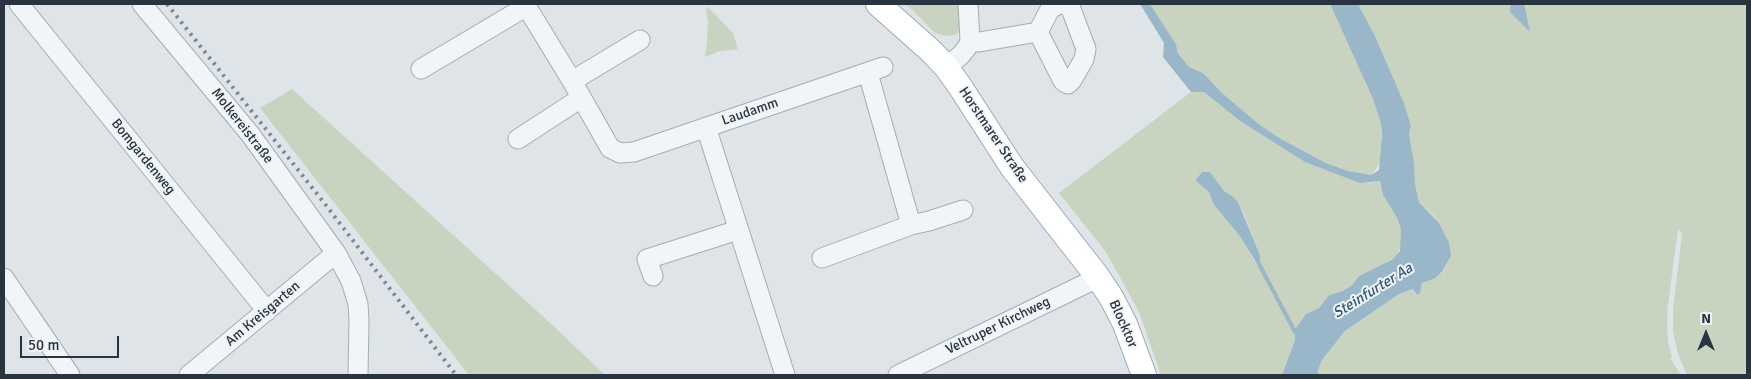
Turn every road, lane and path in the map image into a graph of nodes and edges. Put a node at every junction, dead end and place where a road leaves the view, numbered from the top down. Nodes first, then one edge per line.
1 (19, 4) edge
2 (142, 4) edge
3 (878, 4) edge
4 (968, 4) edge
5 (526, 5) edge
6 (1038, 32) dead end
7 (640, 40) dead end
8 (970, 40) junction
9 (946, 67) junction
10 (421, 69) dead end
11 (572, 81) junction
12 (581, 98) junction
13 (706, 127) junction
14 (518, 139) dead end
15 (963, 210) dead end
16 (911, 225) junction
17 (738, 230) junction
18 (336, 253) junction
19 (822, 258) dead end
20 (653, 276) dead end
21 (1096, 276) junction
22 (4, 278) edge
23 (267, 311) junction
24 (70, 375) edge
25 (189, 375) edge
26 (358, 375) edge
27 (785, 375) edge
28 (898, 375) edge
29 (1144, 375) edge

1 - 23 street, Bomgardenweg
2 - 18 street, Molkereistraße
3 - 9 main road, Horstmarer Straße
4 - 8 street
5 - 10 street
5 - 11 street
6 - 8 street
7 - 11 street
8 - 9 street
9 - 21 main road, Horstmarer Straße
11 - 12 street
12 - 13 street
12 - 14 street
13 - 16 street, Laudamm
13 - 17 street, Laudamm
15 - 16 street
16 - 19 street
17 - 20 street
17 - 27 street, Laudamm
18 - 23 street, Am Kreisgarten
18 - 26 street, Molkereistraße
21 - 28 street, Veltruper Kirchweg
21 - 29 main road, Blocktor
22 - 24 street
23 - 25 street, Am Kreisgarten

